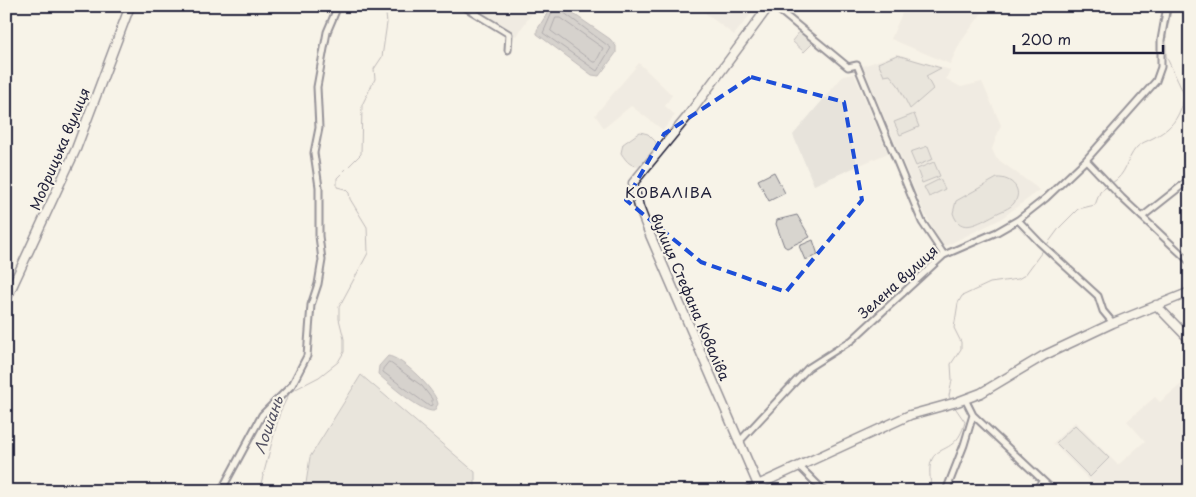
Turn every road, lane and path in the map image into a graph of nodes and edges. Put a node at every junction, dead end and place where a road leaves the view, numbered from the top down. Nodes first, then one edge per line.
1 (130, 6) edge
2 (338, 6) edge
3 (463, 6) edge
4 (769, 6) edge
5 (774, 6) edge
6 (1166, 6) edge
7 (508, 50) dead end
8 (1086, 160) junction
9 (1190, 179) edge
10 (1142, 217) junction
11 (1018, 220) junction
12 (944, 254) junction
13 (1190, 262) edge
14 (1190, 292) edge
15 (6, 300) edge
16 (1156, 305) junction
17 (1113, 323) junction
18 (1190, 340) edge
19 (961, 401) junction
20 (973, 415) junction
21 (738, 443) junction
22 (800, 466) junction
23 (1043, 481) junction
24 (760, 488) edge
25 (221, 491) edge
26 (744, 491) edge
27 (824, 491) edge
28 (946, 491) edge
29 (1034, 491) edge
30 (1054, 491) edge

1 - 15 street, Модрицька вулиця
2 - 25 street
3 - 7 street
4 - 21 street, вулиця Стефана Коваліва
5 - 12 street
6 - 8 street, Зелена вулиця
8 - 10 street
8 - 11 street, Зелена вулиця
9 - 10 street
10 - 13 street
11 - 12 street, Зелена вулиця
11 - 17 street
12 - 21 street, Зелена вулиця
14 - 16 street
16 - 17 street
16 - 18 street
17 - 19 street
19 - 20 street
19 - 22 street
20 - 23 street
20 - 28 street
21 - 24 street, вулиця Стефана Коваліва
22 - 24 street
22 - 27 street
23 - 29 street
23 - 30 street
24 - 26 street

